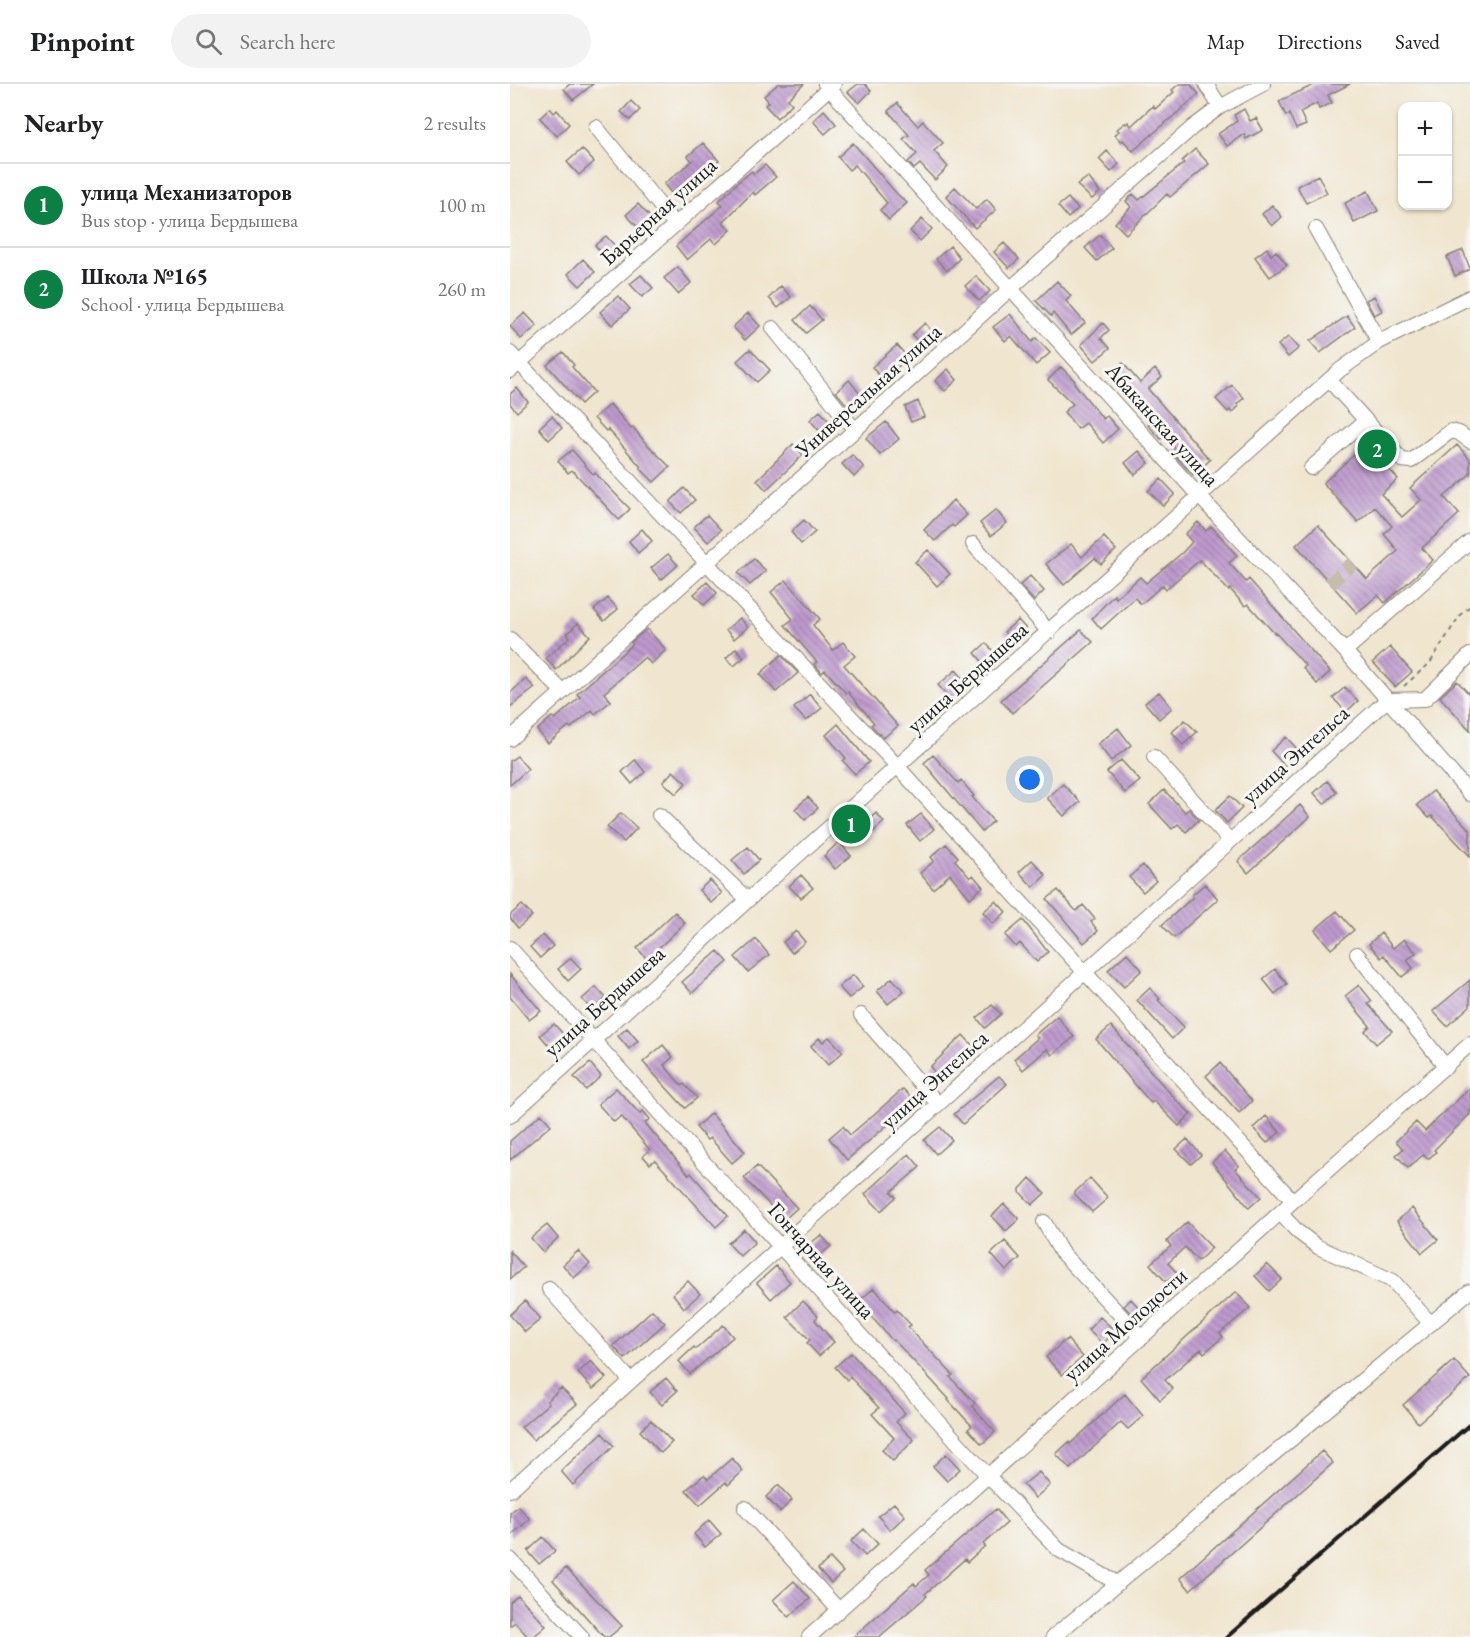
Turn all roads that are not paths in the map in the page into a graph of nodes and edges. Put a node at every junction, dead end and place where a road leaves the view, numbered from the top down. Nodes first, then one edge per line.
1 (1206, 84) edge
2 (1263, 84) edge
3 (829, 86) edge
4 (1220, 107) junction
5 (596, 127) dead end
6 (675, 224) junction
7 (1316, 229) dead end
8 (1011, 288) junction
9 (1470, 297) edge
10 (773, 328) dead end
11 (1379, 342) junction
12 (513, 362) edge
13 (1329, 380) junction
14 (1365, 421) junction
15 (855, 430) junction
16 (1470, 441) edge
17 (1311, 468) dead end
18 (1199, 495) junction
19 (1470, 541) edge
20 (973, 544) dead end
21 (706, 562) junction
22 (1049, 632) junction
23 (510, 639) edge
24 (1345, 651) junction
25 (1470, 655) edge
26 (563, 692) junction
27 (1387, 700) junction
28 (510, 740) edge
29 (1154, 757) dead end
30 (898, 766) junction
31 (1470, 794) edge
32 (658, 815) dead end
33 (1230, 841) junction
34 (748, 900) junction
35 (510, 948) edge
36 (1357, 954) dead end
37 (1083, 971) junction
38 (861, 1015) dead end
39 (593, 1039) junction
40 (1470, 1044) edge
41 (1446, 1067) junction
42 (938, 1104) junction
43 (510, 1116) edge
44 (1293, 1201) junction
45 (1280, 1212) junction
46 (1044, 1222) dead end
47 (782, 1247) junction
48 (549, 1289) dead end
49 (1470, 1291) edge
50 (1431, 1324) junction
51 (1142, 1338) junction
52 (631, 1381) junction
53 (988, 1476) junction
54 (510, 1490) edge
55 (745, 1508) dead end
56 (510, 1559) edge
57 (1117, 1583) junction
58 (838, 1609) junction
59 (582, 1637) edge
60 (809, 1637) edge
61 (1053, 1637) edge

1 - 4 street
2 - 4 street, Универсальная улица
3 - 6 street, Барьерная улица
3 - 8 street, Абаканская улица
4 - 8 street, Универсальная улица
5 - 6 street
6 - 12 street, Барьерная улица
7 - 11 street
8 - 15 street, Универсальная улица
8 - 18 street, Абаканская улица
9 - 11 street, улица Бердышева
10 - 15 street
11 - 13 street, улица Бердышева
12 - 21 street
13 - 14 street
13 - 18 street, улица Бердышева
14 - 16 street
14 - 17 street
15 - 21 street, Универсальная улица
18 - 22 street, улица Бердышева
18 - 24 street, Абаканская улица
19 - 24 street
20 - 22 street
21 - 26 street, Универсальная улица
21 - 30 street
22 - 30 street, улица Бердышева
23 - 26 street
24 - 27 street, Абаканская улица
25 - 27 street
26 - 28 street, Универсальная улица
27 - 31 street, Абаканская улица
27 - 33 street, улица Энгельса
29 - 33 street
30 - 34 street, улица Бердышева
30 - 37 street
32 - 34 street
33 - 37 street, улица Энгельса
34 - 39 street, улица Бердышева
35 - 39 street, Гончарная улица
36 - 41 street
37 - 42 street, улица Энгельса
37 - 44 street
38 - 42 street
39 - 43 street, улица Бердышева
39 - 47 street, Гончарная улица
40 - 41 street, улица Молодости
41 - 44 street, улица Молодости
42 - 47 street, улица Энгельса
44 - 45 street, улица Молодости
45 - 50 street
45 - 51 street, улица Молодости
46 - 51 street
47 - 52 street, улица Энгельса
47 - 53 street, Гончарная улица
48 - 52 street
49 - 50 street
50 - 57 street
51 - 53 street, улица Молодости
52 - 54 street, улица Энгельса
53 - 57 street, Гончарная улица
53 - 58 street, улица Молодости
55 - 58 street
56 - 59 street
57 - 61 street
58 - 60 street, улица Молодости

